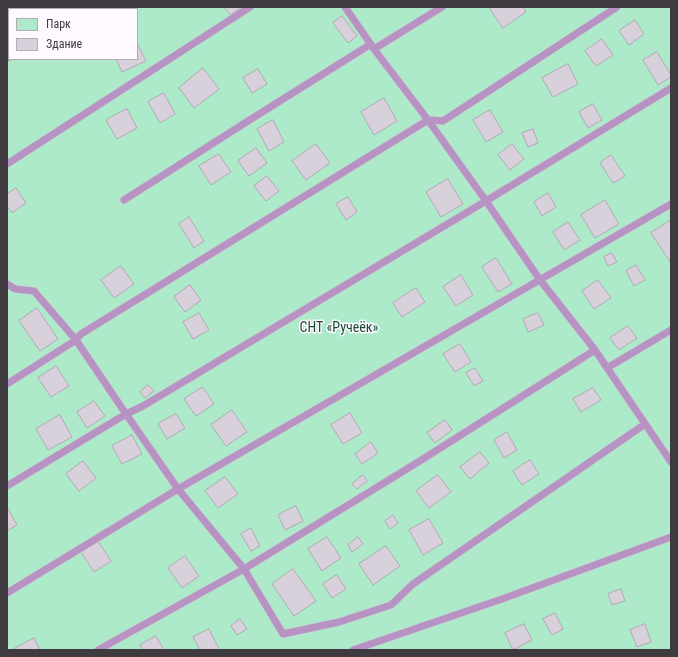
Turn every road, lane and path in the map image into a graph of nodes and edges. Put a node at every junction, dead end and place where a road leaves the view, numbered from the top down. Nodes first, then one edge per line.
1 (250, 7) edge
2 (345, 7) edge
3 (442, 7) edge
4 (618, 7) edge
5 (373, 46) junction
6 (671, 88) edge
7 (428, 120) junction
8 (7, 164) edge
9 (124, 200) dead end
10 (486, 201) junction
11 (671, 204) edge
12 (540, 280) junction
13 (7, 284) edge
14 (671, 330) edge
15 (76, 340) junction
16 (595, 350) junction
17 (607, 368) junction
18 (7, 384) edge
19 (126, 414) junction
20 (645, 424) junction
21 (668, 453) edge
22 (671, 462) edge
23 (7, 486) edge
24 (178, 489) junction
25 (671, 537) edge
26 (244, 569) junction
27 (7, 593) edge
28 (98, 650) edge
29 (353, 650) edge

1 - 8 lane
2 - 5 lane
3 - 5 lane
4 - 7 lane
5 - 7 lane
5 - 9 lane
6 - 10 lane
7 - 10 lane
7 - 15 lane
10 - 12 lane
10 - 19 lane
11 - 12 lane
12 - 16 lane
12 - 24 lane
13 - 15 lane
14 - 17 lane
15 - 18 lane
15 - 19 lane
16 - 17 lane
16 - 26 lane
17 - 20 lane
19 - 23 lane
19 - 24 lane
20 - 21 lane
20 - 26 lane
21 - 22 lane
24 - 26 lane
24 - 27 lane
25 - 29 lane
26 - 28 lane

